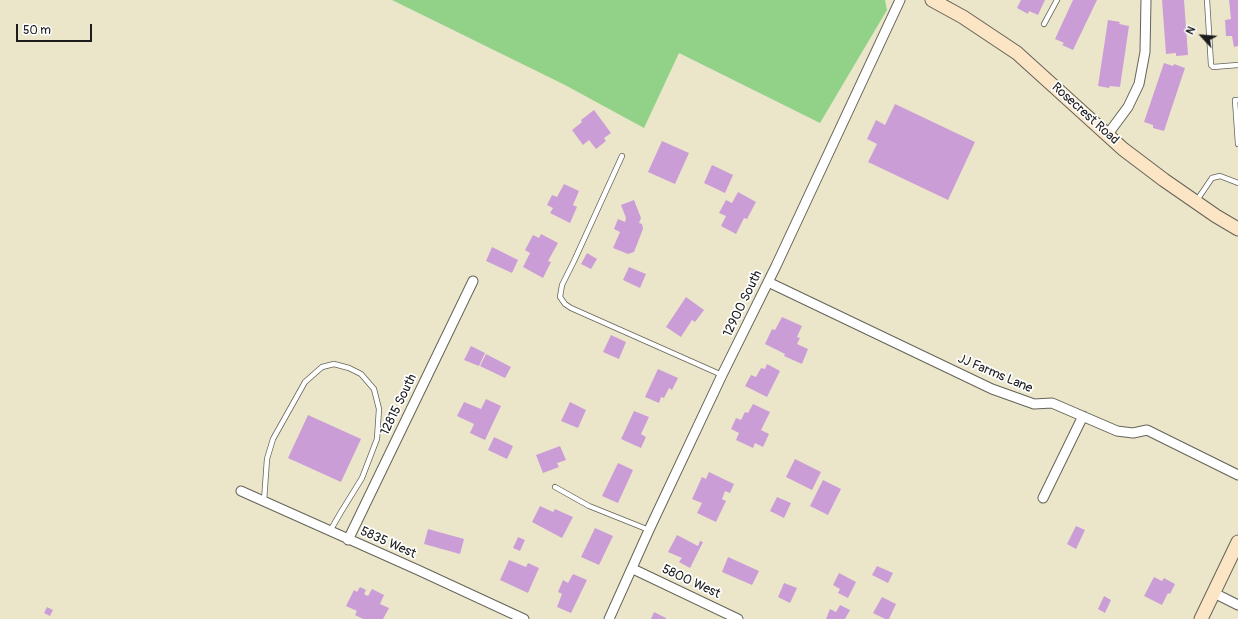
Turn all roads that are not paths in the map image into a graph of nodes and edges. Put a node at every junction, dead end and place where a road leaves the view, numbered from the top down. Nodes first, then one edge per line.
1 (900, 0) edge
2 (932, 0) edge
3 (1058, 0) edge
4 (1146, 0) edge
5 (1207, 0) edge
6 (1044, 24) dead end
7 (1238, 65) edge
8 (1238, 100) edge
9 (1108, 134) junction
10 (1238, 140) edge
11 (1238, 144) edge
12 (622, 156) dead end
13 (1238, 182) edge
14 (1196, 202) junction
15 (1238, 229) edge
16 (473, 282) dead end
17 (768, 282) junction
18 (722, 375) junction
19 (1083, 416) junction
20 (1238, 475) edge
21 (555, 487) dead end
22 (241, 491) dead end
23 (1043, 498) dead end
24 (264, 502) junction
25 (649, 530) junction
26 (330, 532) junction
27 (348, 540) junction
28 (1238, 542) edge
29 (632, 569) junction
30 (1214, 593) junction
31 (1238, 605) edge
32 (524, 619) edge
33 (609, 619) edge
34 (738, 619) edge
35 (1201, 619) edge

1 - 17 street, 12900 South
2 - 9 main road, Rosecrest Road
3 - 6 lane
4 - 9 street
5 - 7 lane
8 - 10 lane
9 - 14 main road, Rosecrest Road
10 - 11 lane
12 - 18 lane
13 - 14 lane
14 - 15 main road, Rosecrest Road
16 - 27 street, 12815 South
17 - 18 street, 12900 South
17 - 19 street, JJ Farms Lane
18 - 25 street, 12900 South
19 - 20 street, JJ Farms Lane
19 - 23 street
21 - 25 lane
22 - 24 street, 5835 West
24 - 26 street, 5835 West
24 - 26 lane
25 - 29 street, 12900 South
26 - 27 street, 5835 West
27 - 32 street, 5835 West
28 - 30 main road
29 - 33 street, 12900 South
29 - 34 street, 5800 West
30 - 31 street
30 - 35 main road

